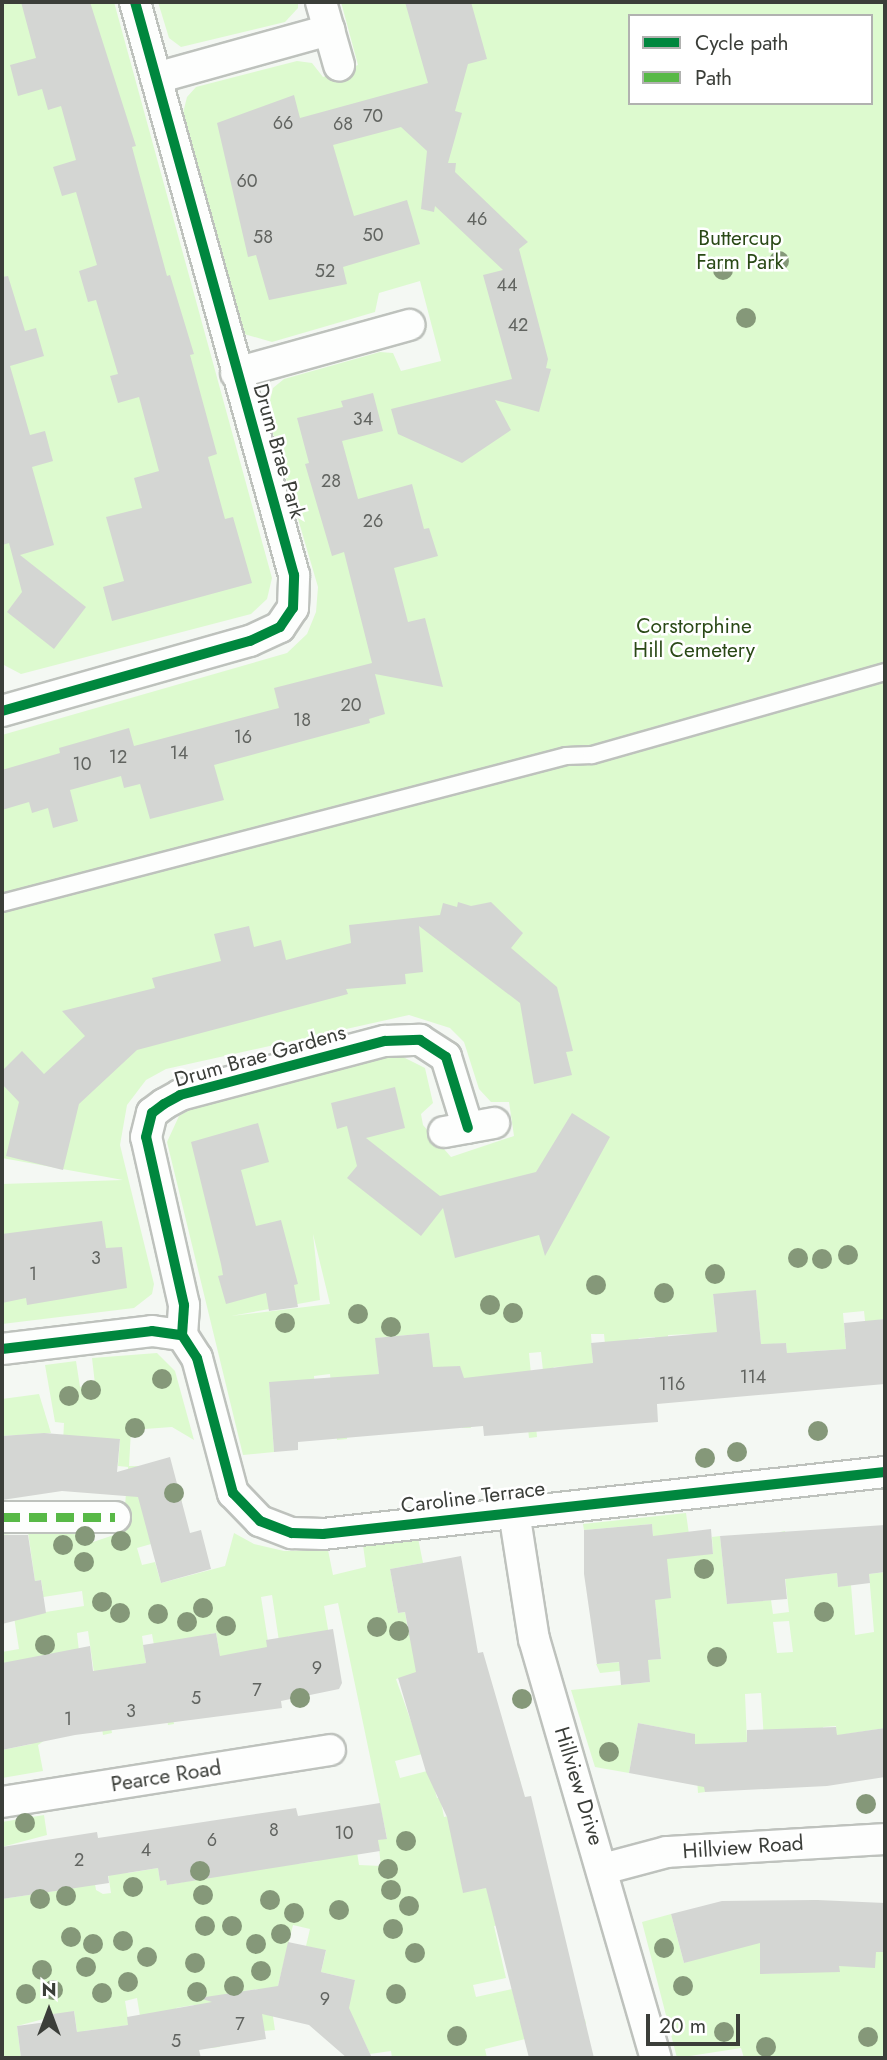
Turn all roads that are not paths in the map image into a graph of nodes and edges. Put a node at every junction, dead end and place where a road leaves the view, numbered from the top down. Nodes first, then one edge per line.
1 (135, 2) edge
2 (321, 2) edge
3 (329, 30) junction
4 (339, 65) dead end
5 (156, 78) junction
6 (410, 327) dead end
7 (236, 373) junction
8 (885, 673) edge
9 (2, 711) edge
10 (2, 903) edge
11 (469, 1128) dead end
12 (187, 1340) junction
13 (2, 1349) edge
14 (885, 1472) edge
15 (514, 1511) junction
16 (2, 1517) edge
17 (115, 1517) dead end
18 (330, 1750) dead end
19 (2, 1802) edge
20 (885, 1839) edge
21 (603, 1869) junction
22 (656, 2058) edge

1 - 5 street, Drum Brae Park
2 - 3 street
3 - 4 street
3 - 5 street
5 - 7 street, Drum Brae Park
6 - 7 street, Drum Brae Park
7 - 9 street, Drum Brae Park
8 - 10 lane
11 - 12 street, Drum Brae Gardens
12 - 13 street
12 - 15 street, Caroline Terrace
14 - 15 street, Caroline Terrace
15 - 21 street, Hillview Drive
16 - 17 street
18 - 19 street, Pearce Road
20 - 21 street, Hillview Road
21 - 22 street, Hillview Drive

